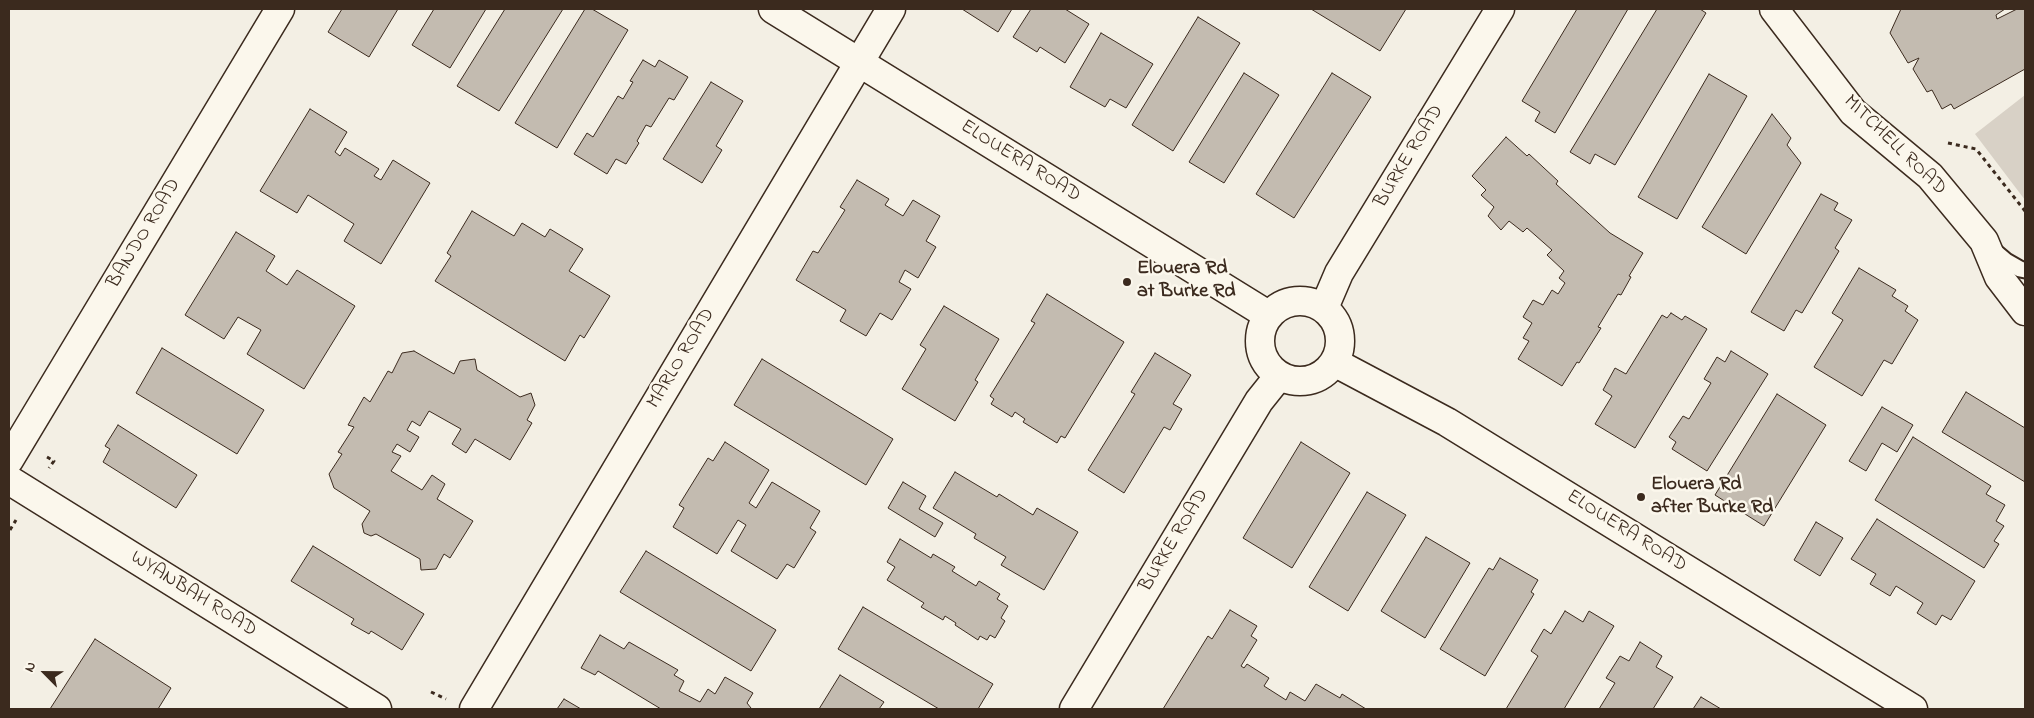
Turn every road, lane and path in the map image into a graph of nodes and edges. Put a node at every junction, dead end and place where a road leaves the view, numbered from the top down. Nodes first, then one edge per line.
1 (280, 9) edge
2 (773, 9) edge
3 (890, 9) edge
4 (1500, 9) edge
5 (1774, 9) edge
6 (858, 61) junction
7 (1948, 143) dead end
8 (2025, 211) edge
9 (1984, 241) junction
10 (2025, 270) edge
11 (1324, 308) junction
12 (2025, 311) edge
13 (1268, 316) junction
14 (1334, 362) junction
15 (1279, 376) junction
16 (9, 460) edge
17 (9, 480) edge
18 (377, 709) edge
19 (474, 709) edge
20 (1074, 709) edge
21 (1913, 709) edge

1 - 16 street, BANDO ROAD
2 - 6 street, ELOUERA ROAD
3 - 6 street, MARLO ROAD
4 - 11 street, BURKE ROAD
5 - 9 street, MITCHELL ROAD
6 - 13 street, ELOUERA ROAD
6 - 19 street, MARLO ROAD
7 - 8 path
9 - 10 lane
9 - 12 street, MITCHELL ROAD
11 - 13 street
11 - 14 street
13 - 15 street
14 - 15 street
14 - 21 street, ELOUERA ROAD
15 - 20 street, BURKE ROAD
17 - 18 street, WYANBAH ROAD

